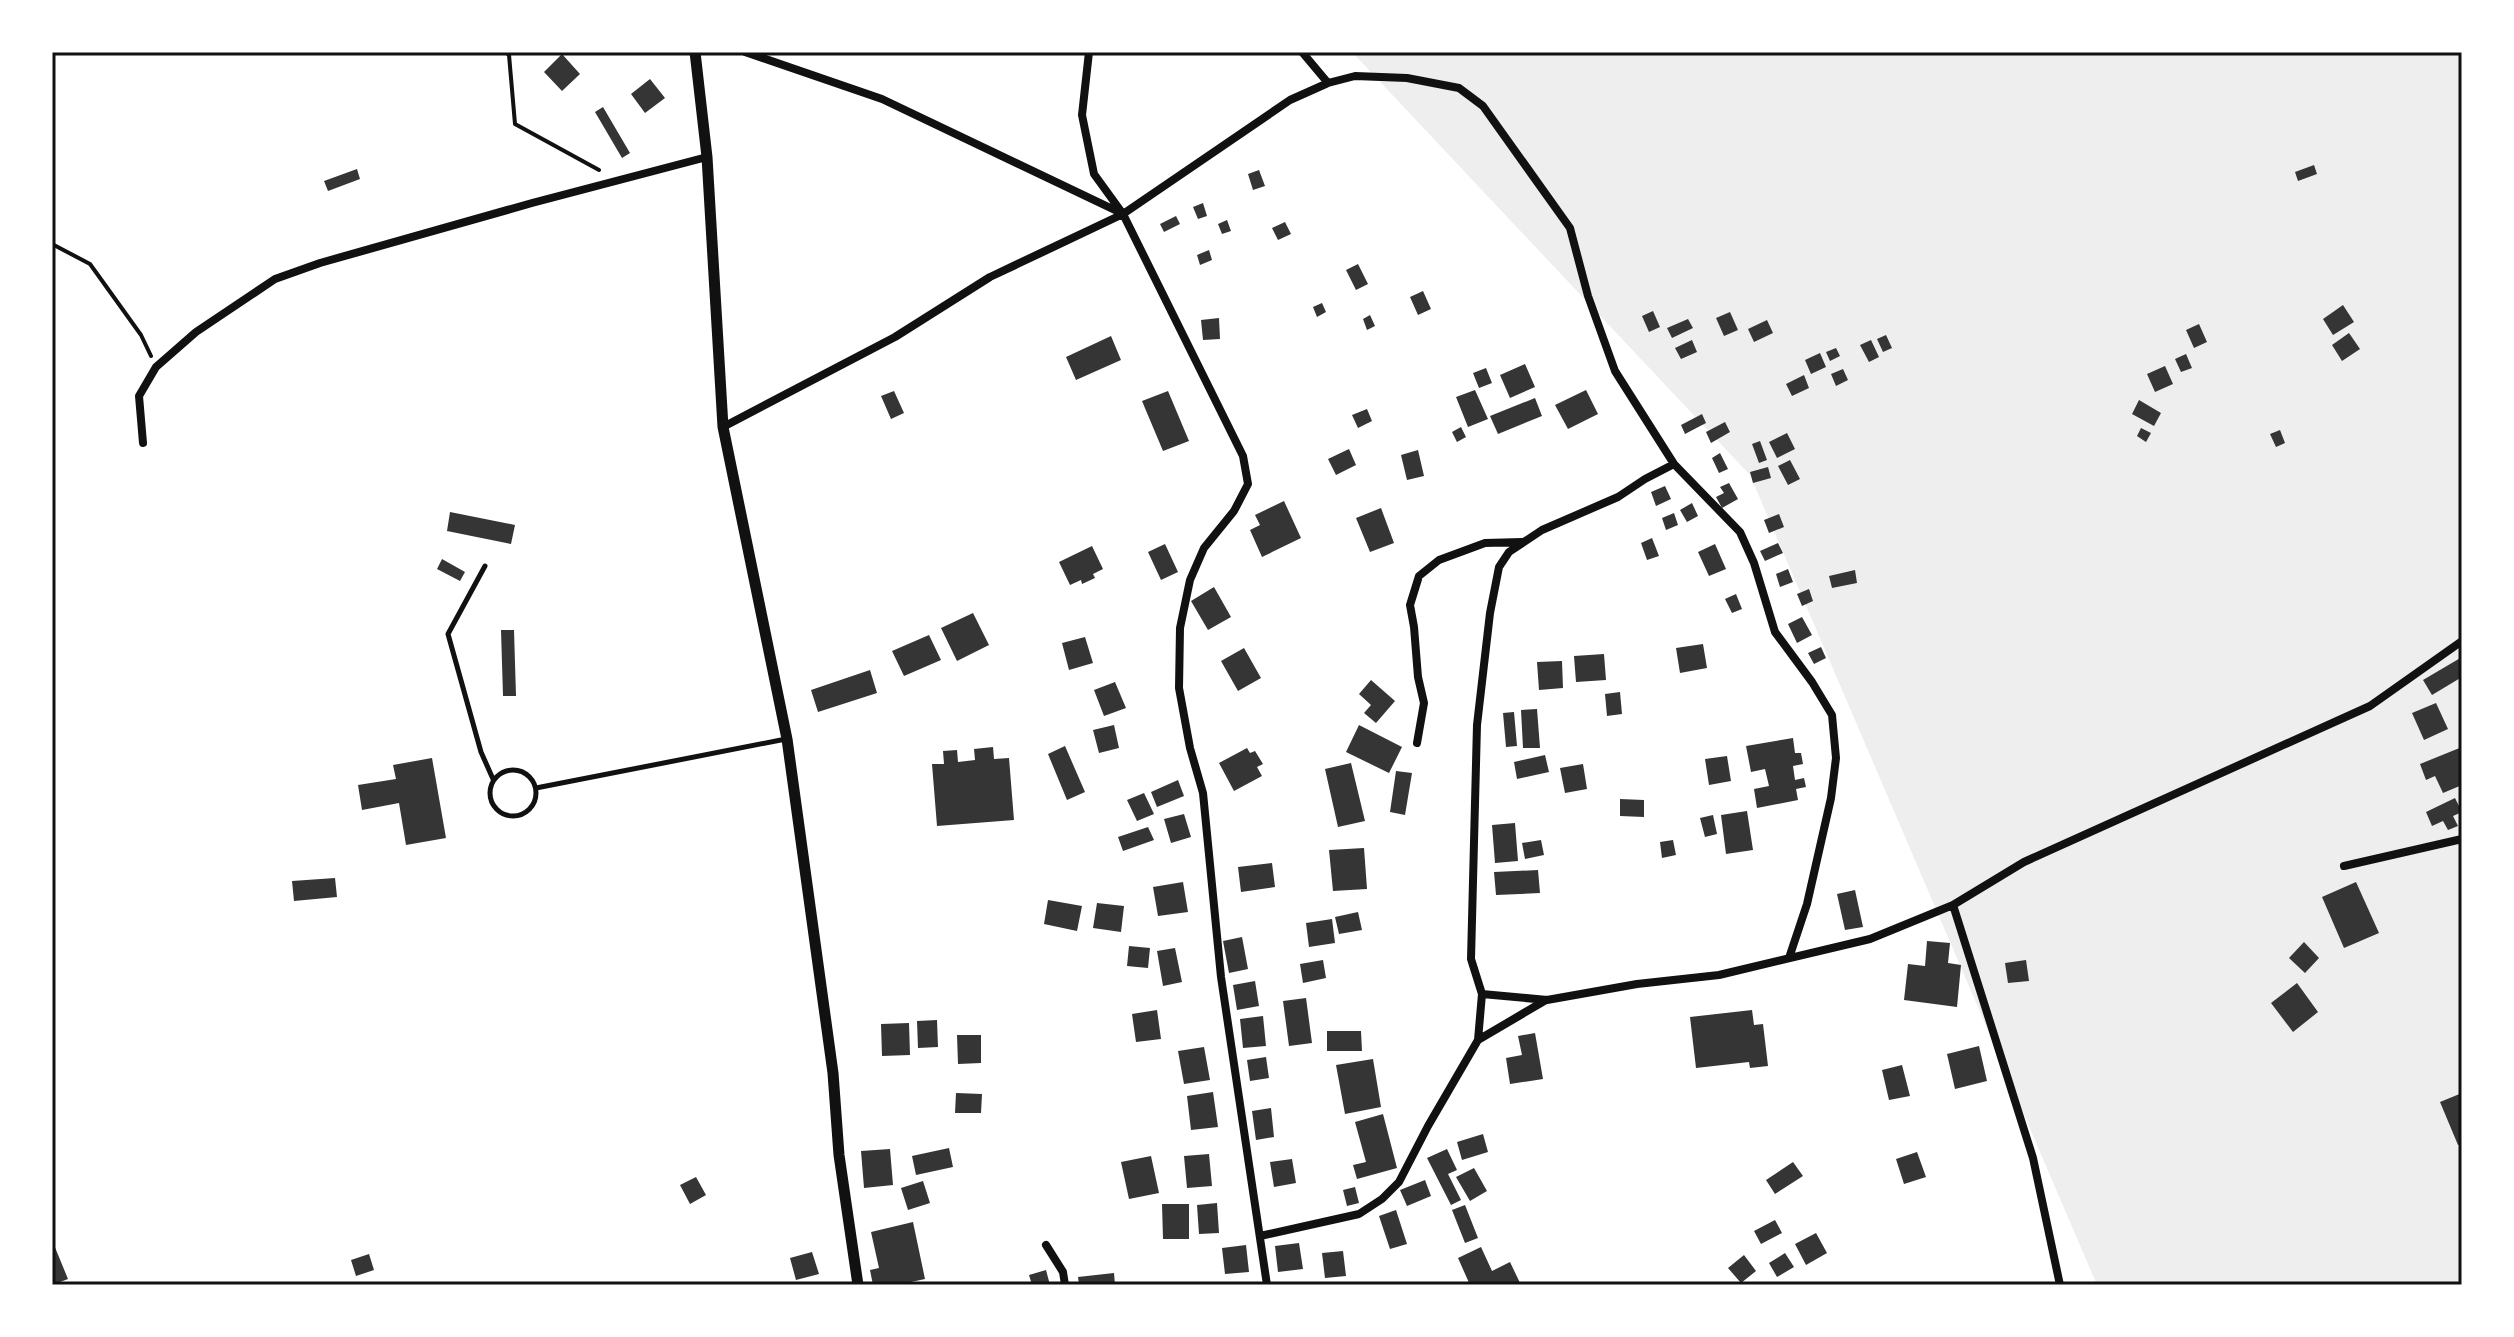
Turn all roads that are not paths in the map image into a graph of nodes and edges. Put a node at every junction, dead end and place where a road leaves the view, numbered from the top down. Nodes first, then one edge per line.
1 (695, 52) edge
2 (745, 52) edge
3 (1089, 52) edge
4 (1302, 52) edge
5 (1328, 83) junction
6 (707, 157) junction
7 (1123, 214) junction
8 (723, 427) junction
9 (143, 443) dead end
10 (1674, 464) junction
11 (1523, 542) junction
12 (485, 566) dead end
13 (2462, 641) edge
14 (787, 739) junction
15 (1417, 743) dead end
16 (493, 779) junction
17 (536, 788) junction
18 (2462, 839) edge
19 (2344, 866) dead end
20 (1953, 905) junction
21 (1789, 958) junction
22 (1482, 994) junction
23 (1547, 1000) junction
24 (1478, 1040) junction
25 (1260, 1236) junction
26 (1046, 1245) dead end
27 (858, 1285) edge
28 (1065, 1285) edge
29 (1267, 1285) edge
30 (2060, 1285) edge

1 - 6 street
2 - 7 street
3 - 7 street
4 - 5 street
5 - 7 street
5 - 10 street
6 - 8 street
6 - 9 street
7 - 8 street
7 - 25 street
8 - 14 street
10 - 11 street
10 - 21 street
11 - 15 street
11 - 22 street
12 - 16 lane
13 - 20 street
14 - 17 lane
14 - 27 street
16 - 17 lane
16 - 17 lane
18 - 19 street
20 - 21 street
20 - 30 street
21 - 23 street
22 - 23 street
22 - 24 street
23 - 24 street
24 - 25 street
25 - 29 street
26 - 28 street

